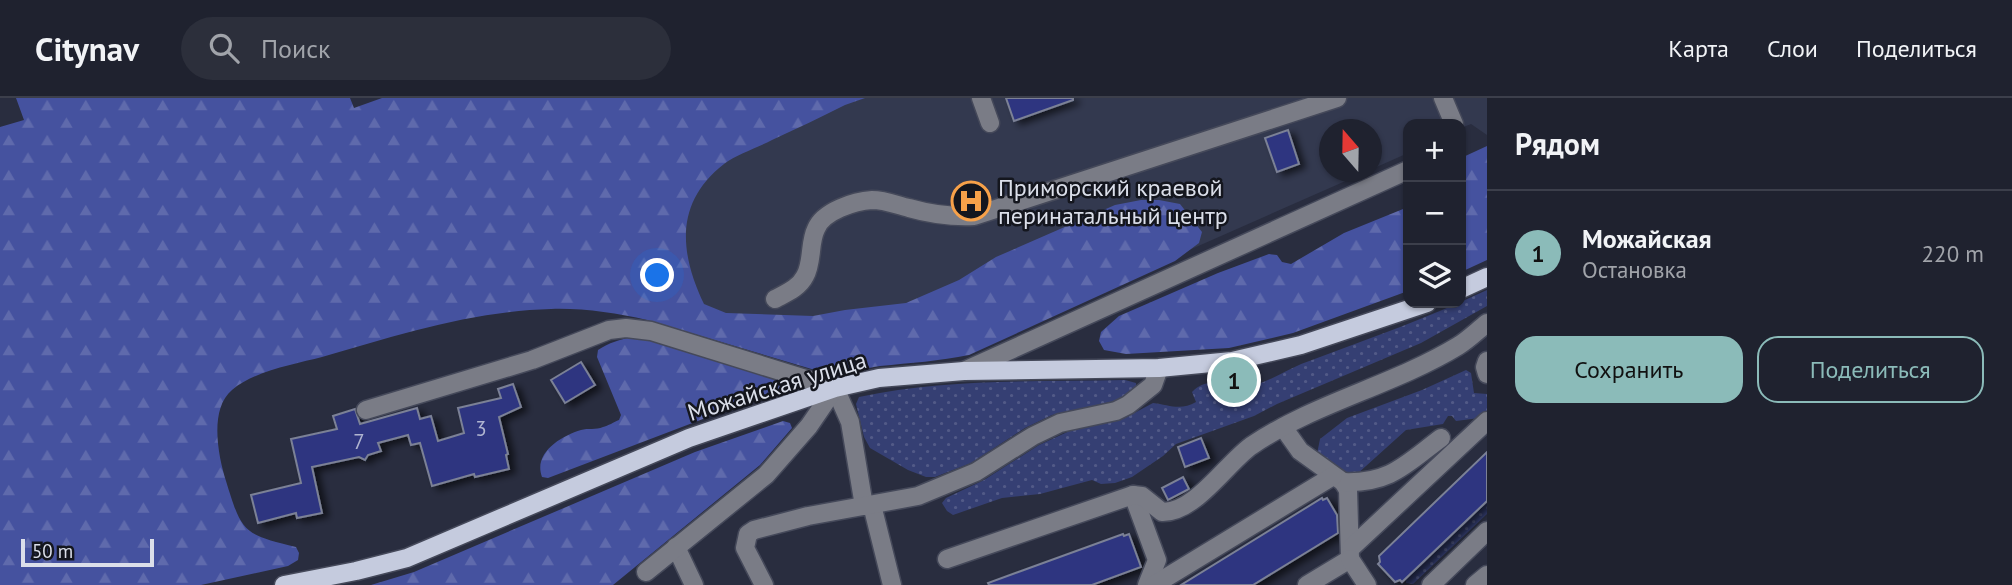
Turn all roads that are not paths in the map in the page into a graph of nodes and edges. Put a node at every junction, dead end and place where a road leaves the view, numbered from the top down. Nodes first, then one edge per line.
1 (981, 98) edge
2 (1338, 98) edge
3 (1443, 98) edge
4 (1452, 119) edge
5 (990, 122) dead end
6 (1403, 172) edge
7 (1487, 277) edge
8 (1466, 287) edge
9 (775, 299) dead end
10 (1411, 308) edge
11 (1487, 323) edge
12 (1487, 361) edge
13 (1159, 368) junction
14 (964, 371) junction
15 (1487, 374) edge
16 (835, 388) junction
17 (366, 410) dead end
18 (1487, 421) edge
19 (1283, 426) junction
20 (1441, 438) dead end
21 (1338, 479) junction
22 (1133, 495) junction
23 (868, 506) junction
24 (1487, 531) edge
25 (677, 548) junction
26 (1350, 553) junction
27 (947, 559) dead end
28 (646, 572) dead end
29 (1487, 575) edge
30 (284, 585) edge
31 (694, 585) edge
32 (764, 585) edge
33 (892, 585) edge
34 (1147, 585) edge
35 (1154, 585) edge
36 (1307, 585) edge
37 (1367, 585) edge
38 (1431, 585) edge
39 (1475, 585) edge

1 - 5 lane
2 - 9 lane
3 - 4 lane
6 - 14 lane
7 - 8 main road
10 - 13 main road, Можайская улица
11 - 19 lane
12 - 15 lane
13 - 14 main road, Можайская улица
13 - 23 lane
14 - 16 main road, Можайская улица
16 - 17 lane
16 - 23 lane
16 - 25 lane
16 - 30 main road, Можайская улица
18 - 26 lane
19 - 21 lane
19 - 22 lane
20 - 21 lane
21 - 26 lane
21 - 35 lane
22 - 27 lane
22 - 34 lane
23 - 32 lane
23 - 33 lane
24 - 38 lane
25 - 28 lane
25 - 31 lane
26 - 36 lane
26 - 37 lane
29 - 39 lane

